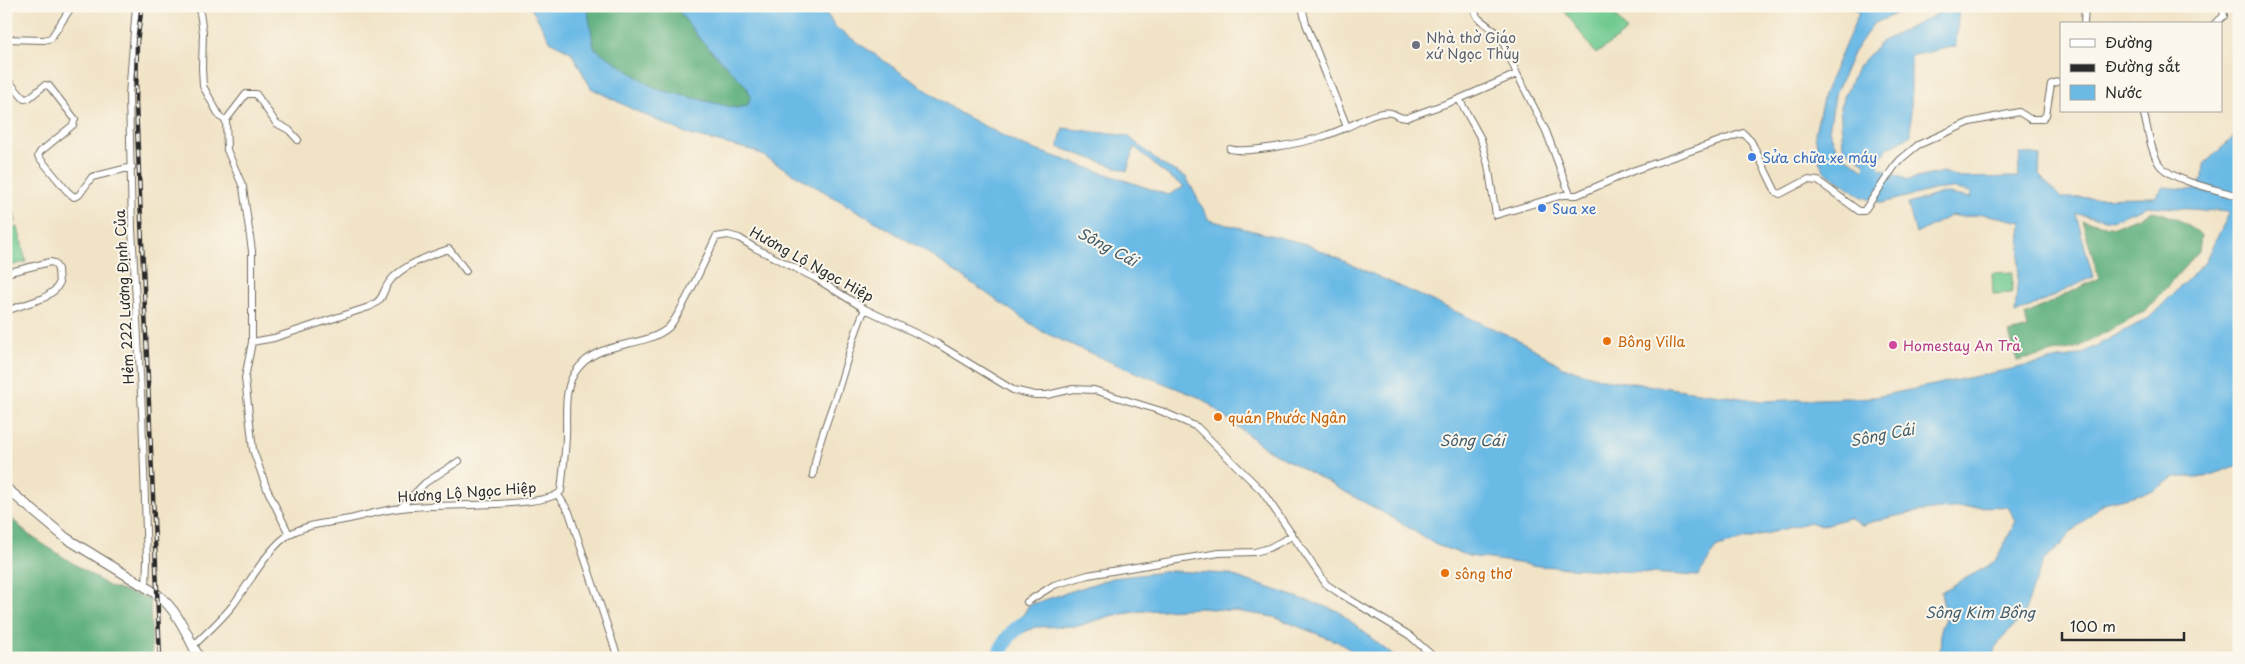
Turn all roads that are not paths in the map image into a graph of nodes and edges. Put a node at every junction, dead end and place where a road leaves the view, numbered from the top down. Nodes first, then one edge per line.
1 (72, 6) edge
2 (136, 6) edge
3 (199, 6) edge
4 (1302, 6) edge
5 (1472, 6) edge
6 (2085, 6) edge
7 (2229, 6) edge
8 (2084, 22) edge
9 (2216, 22) edge
10 (6, 39) edge
11 (1517, 74) junction
12 (6, 78) edge
13 (2060, 81) edge
14 (1459, 99) junction
15 (2144, 112) edge
16 (226, 120) junction
17 (1347, 127) junction
18 (298, 140) dead end
19 (1230, 149) dead end
20 (132, 167) junction
21 (1570, 195) junction
22 (2239, 196) edge
23 (466, 271) dead end
24 (6, 273) edge
25 (865, 309) junction
26 (6, 311) edge
27 (252, 342) junction
28 (459, 461) dead end
29 (813, 475) dead end
30 (6, 488) edge
31 (558, 495) junction
32 (400, 508) junction
33 (289, 534) junction
34 (1292, 536) junction
35 (146, 587) junction
36 (1027, 602) dead end
37 (193, 646) junction
38 (199, 658) edge
39 (618, 658) edge
40 (1435, 658) edge

1 - 10 street
2 - 20 street, Hẻm 222 Lương Định Của
3 - 16 street
4 - 17 street
5 - 11 street
6 - 8 street
7 - 9 street
11 - 14 street
11 - 21 street
12 - 20 street
13 - 21 street
14 - 17 street
14 - 21 street
15 - 22 street
16 - 18 street
16 - 27 street
17 - 19 street
20 - 35 street, Hẻm 222 Lương Định Của
23 - 27 street
24 - 26 street
25 - 29 street
25 - 31 street, Hương Lộ Ngọc Hiệp
25 - 34 street, Hương Lộ Ngọc Hiệp
27 - 33 street
28 - 32 street
30 - 35 street
31 - 32 street, Hương Lộ Ngọc Hiệp
31 - 39 street
32 - 33 street, Hương Lộ Ngọc Hiệp
33 - 37 street
34 - 36 street
34 - 40 street, Hương Lộ Ngọc Hiệp
35 - 37 street
37 - 38 street

